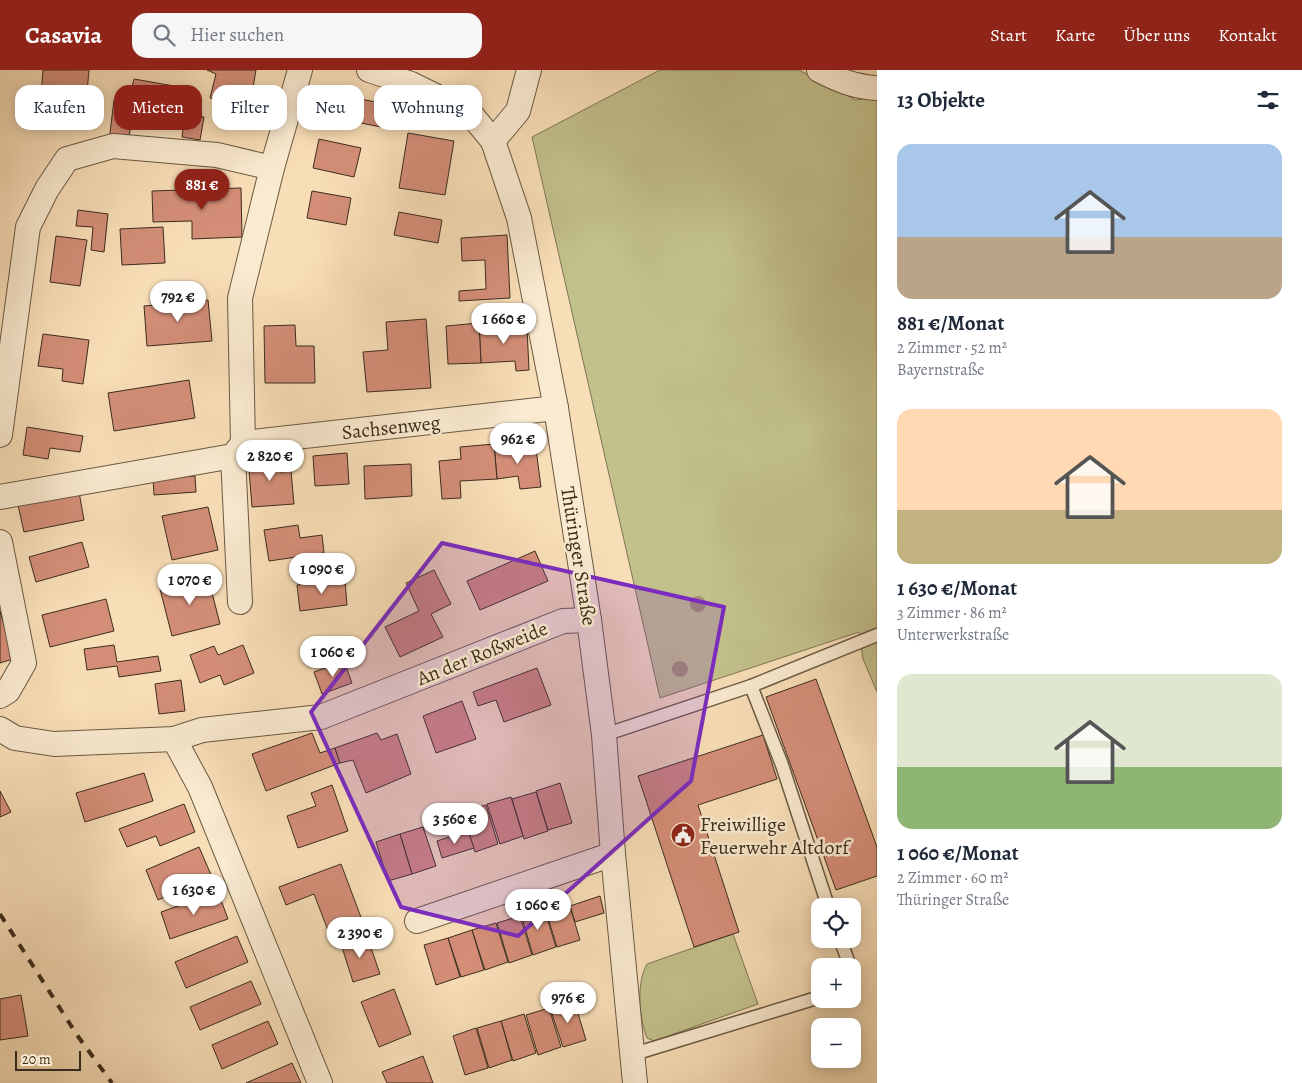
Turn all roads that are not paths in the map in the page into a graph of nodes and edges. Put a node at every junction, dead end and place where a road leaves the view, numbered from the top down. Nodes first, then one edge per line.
1 (300, 70) edge
2 (369, 70) edge
3 (819, 70) edge
4 (530, 71) edge
5 (877, 88) edge
6 (493, 141) junction
7 (272, 168) junction
8 (556, 408) junction
9 (0, 435) edge
10 (238, 450) junction
11 (0, 497) edge
12 (0, 542) edge
13 (240, 602) dead end
14 (589, 620) junction
15 (877, 635) edge
16 (751, 686) junction
17 (0, 696) edge
18 (0, 729) edge
19 (604, 735) junction
20 (174, 739) junction
21 (613, 854) junction
22 (825, 898) edge
23 (418, 921) dead end
24 (811, 1001) edge
25 (634, 1054) junction
26 (633, 1082) edge
27 (320, 1083) edge

1 - 7 street
2 - 6 street, Thüringer Straße
3 - 5 street
4 - 6 street
6 - 8 street, Thüringer Straße
7 - 9 street
7 - 10 street
8 - 10 street, Sachsenweg
8 - 14 street, Thüringer Straße
10 - 11 street, Sachsenweg
10 - 13 street
12 - 17 street
14 - 19 street, Thüringer Straße
14 - 20 street, An der Roßweide
15 - 16 lane
16 - 19 lane
16 - 22 lane
18 - 20 street, An der Roßweide
19 - 21 street, Thüringer Straße
20 - 27 street
21 - 23 street
21 - 25 street, Thüringer Straße
24 - 25 lane
25 - 26 street, Thüringer Straße

